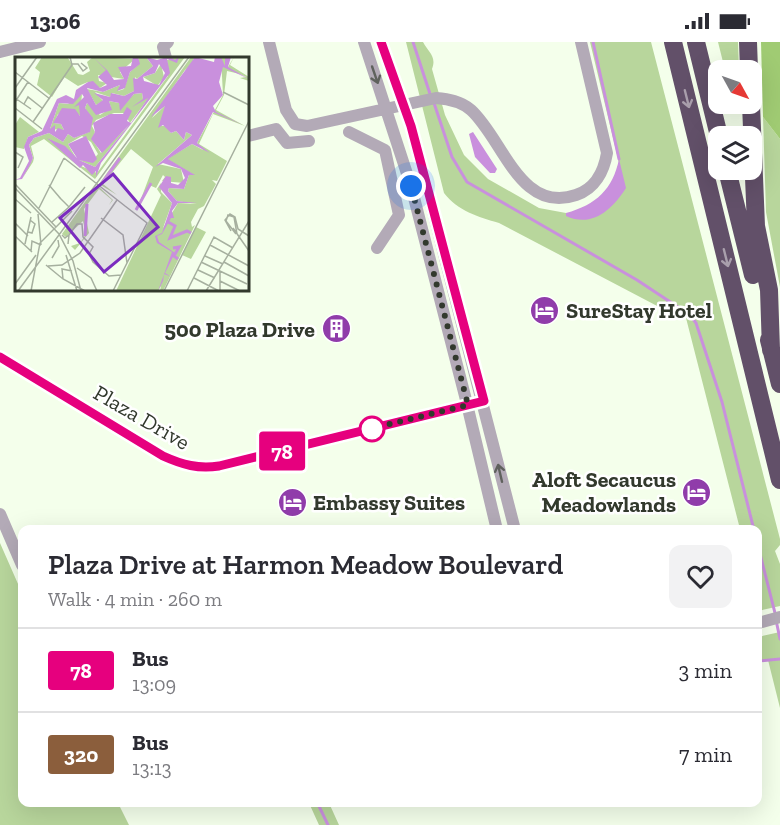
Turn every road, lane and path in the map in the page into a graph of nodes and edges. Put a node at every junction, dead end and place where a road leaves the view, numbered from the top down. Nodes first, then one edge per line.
1 (40, 42) edge
2 (168, 42) edge
3 (269, 42) edge
4 (364, 42) edge
5 (381, 42) edge
6 (581, 42) edge
7 (673, 42) edge
8 (696, 42) edge
9 (748, 42) edge
10 (0, 52) edge
11 (166, 57) edge
12 (749, 60) edge
13 (405, 105) junction
14 (386, 109) junction
15 (751, 114) edge
16 (717, 126) edge
17 (349, 132) dead end
18 (249, 136) edge
19 (309, 141) dead end
20 (729, 180) edge
21 (377, 248) dead end
22 (771, 350) junction
23 (0, 357) edge
24 (780, 384) edge
25 (484, 401) junction
26 (468, 405) junction
27 (780, 480) edge
28 (0, 514) edge
29 (496, 525) edge
30 (514, 525) edge
31 (18, 556) edge
32 (780, 618) edge
33 (762, 622) edge

1 - 10 street
2 - 11 street
3 - 14 street
4 -> 14 street
5 - 13 street
6 - 13 street
7 -> 27 highway
8 - 16 highway
9 - 12 highway
13 - 14 street
13 - 25 street
14 - 26 street
15 - 22 highway
17 - 21 street
18 - 19 street
20 - 22 highway
22 - 24 highway
23 - 26 street, Plaza Drive
25 - 26 street, Plaza Drive
30 -> 25 street
26 - 29 street
28 - 31 street
32 - 33 street

